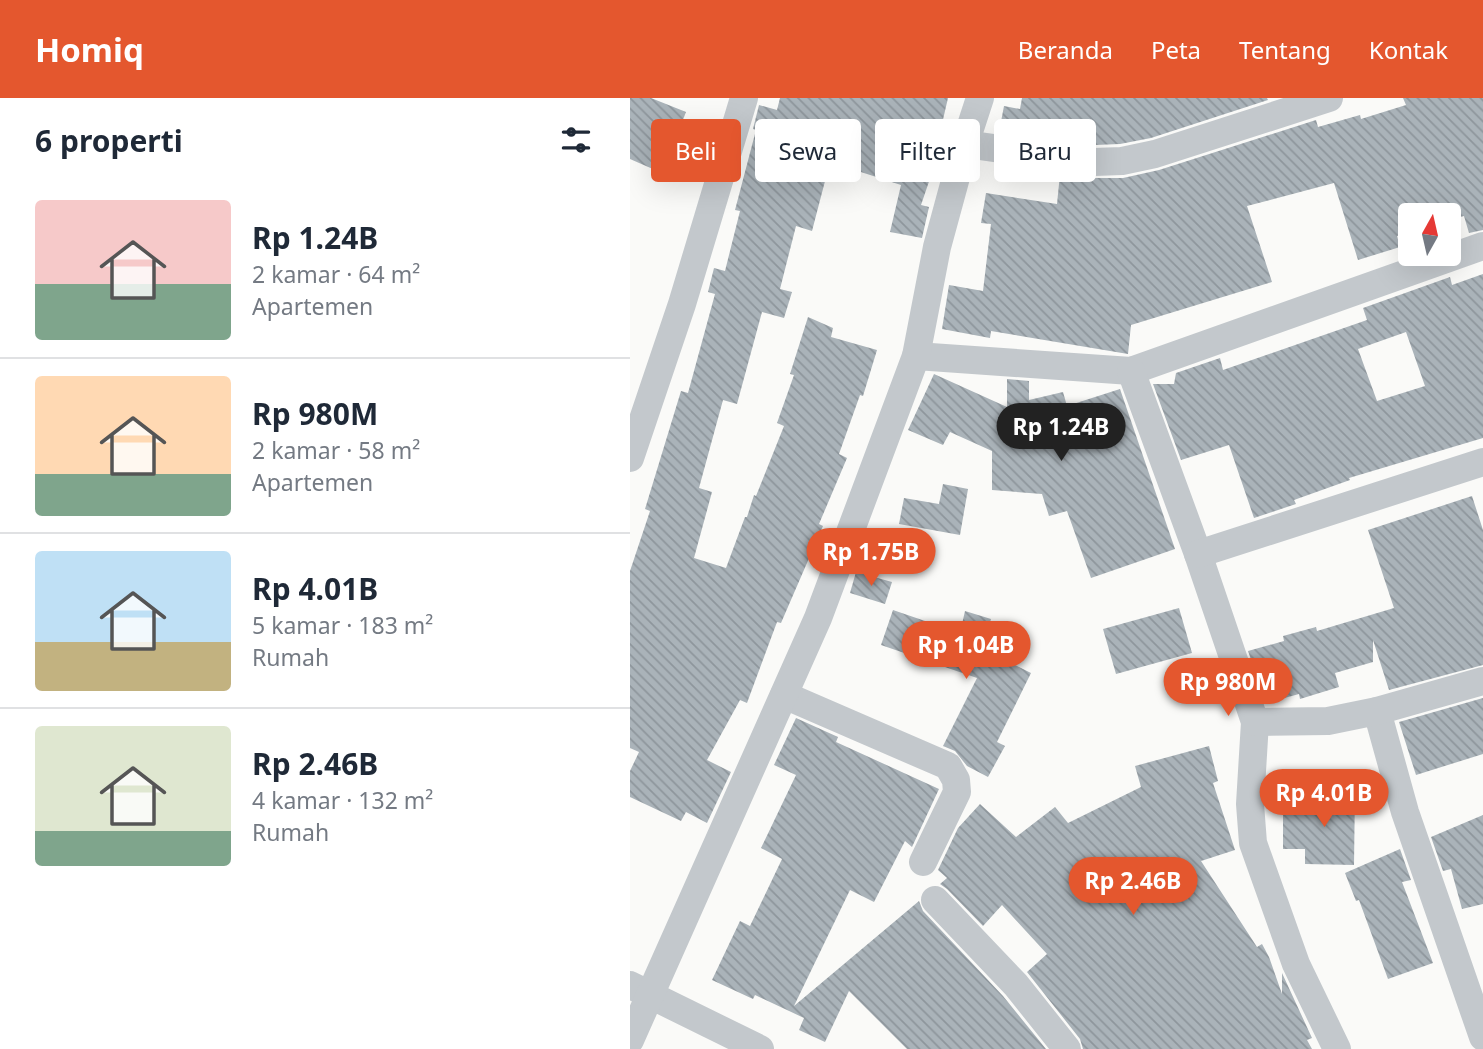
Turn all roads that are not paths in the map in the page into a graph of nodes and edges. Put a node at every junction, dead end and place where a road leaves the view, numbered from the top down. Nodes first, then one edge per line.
1 (744, 98) edge
2 (980, 98) edge
3 (1329, 98) edge
4 (973, 119) edge
5 (980, 146) edge
6 (955, 182) edge
7 (1483, 246) edge
8 (916, 356) junction
9 (1131, 371) junction
10 (630, 458) edge
11 (1483, 462) edge
12 (1198, 554) junction
13 (1483, 681) edge
14 (783, 695) junction
15 (1377, 711) junction
16 (1255, 722) junction
17 (923, 862) dead end
18 (935, 900) dead end
19 (640, 989) edge
20 (1483, 1037) edge
21 (630, 1040) edge
22 (760, 1049) edge
23 (1067, 1049) edge
24 (1337, 1049) edge

1 - 10 street
2 - 4 street
3 - 5 street
6 - 8 street
7 - 9 street
8 - 9 street
8 - 14 street
9 - 12 street
11 - 12 street
12 - 16 street
13 - 15 street
14 - 17 street
14 - 19 street
15 - 16 street
15 - 20 street
16 - 24 street
18 - 23 street
19 - 21 street
19 - 22 street

